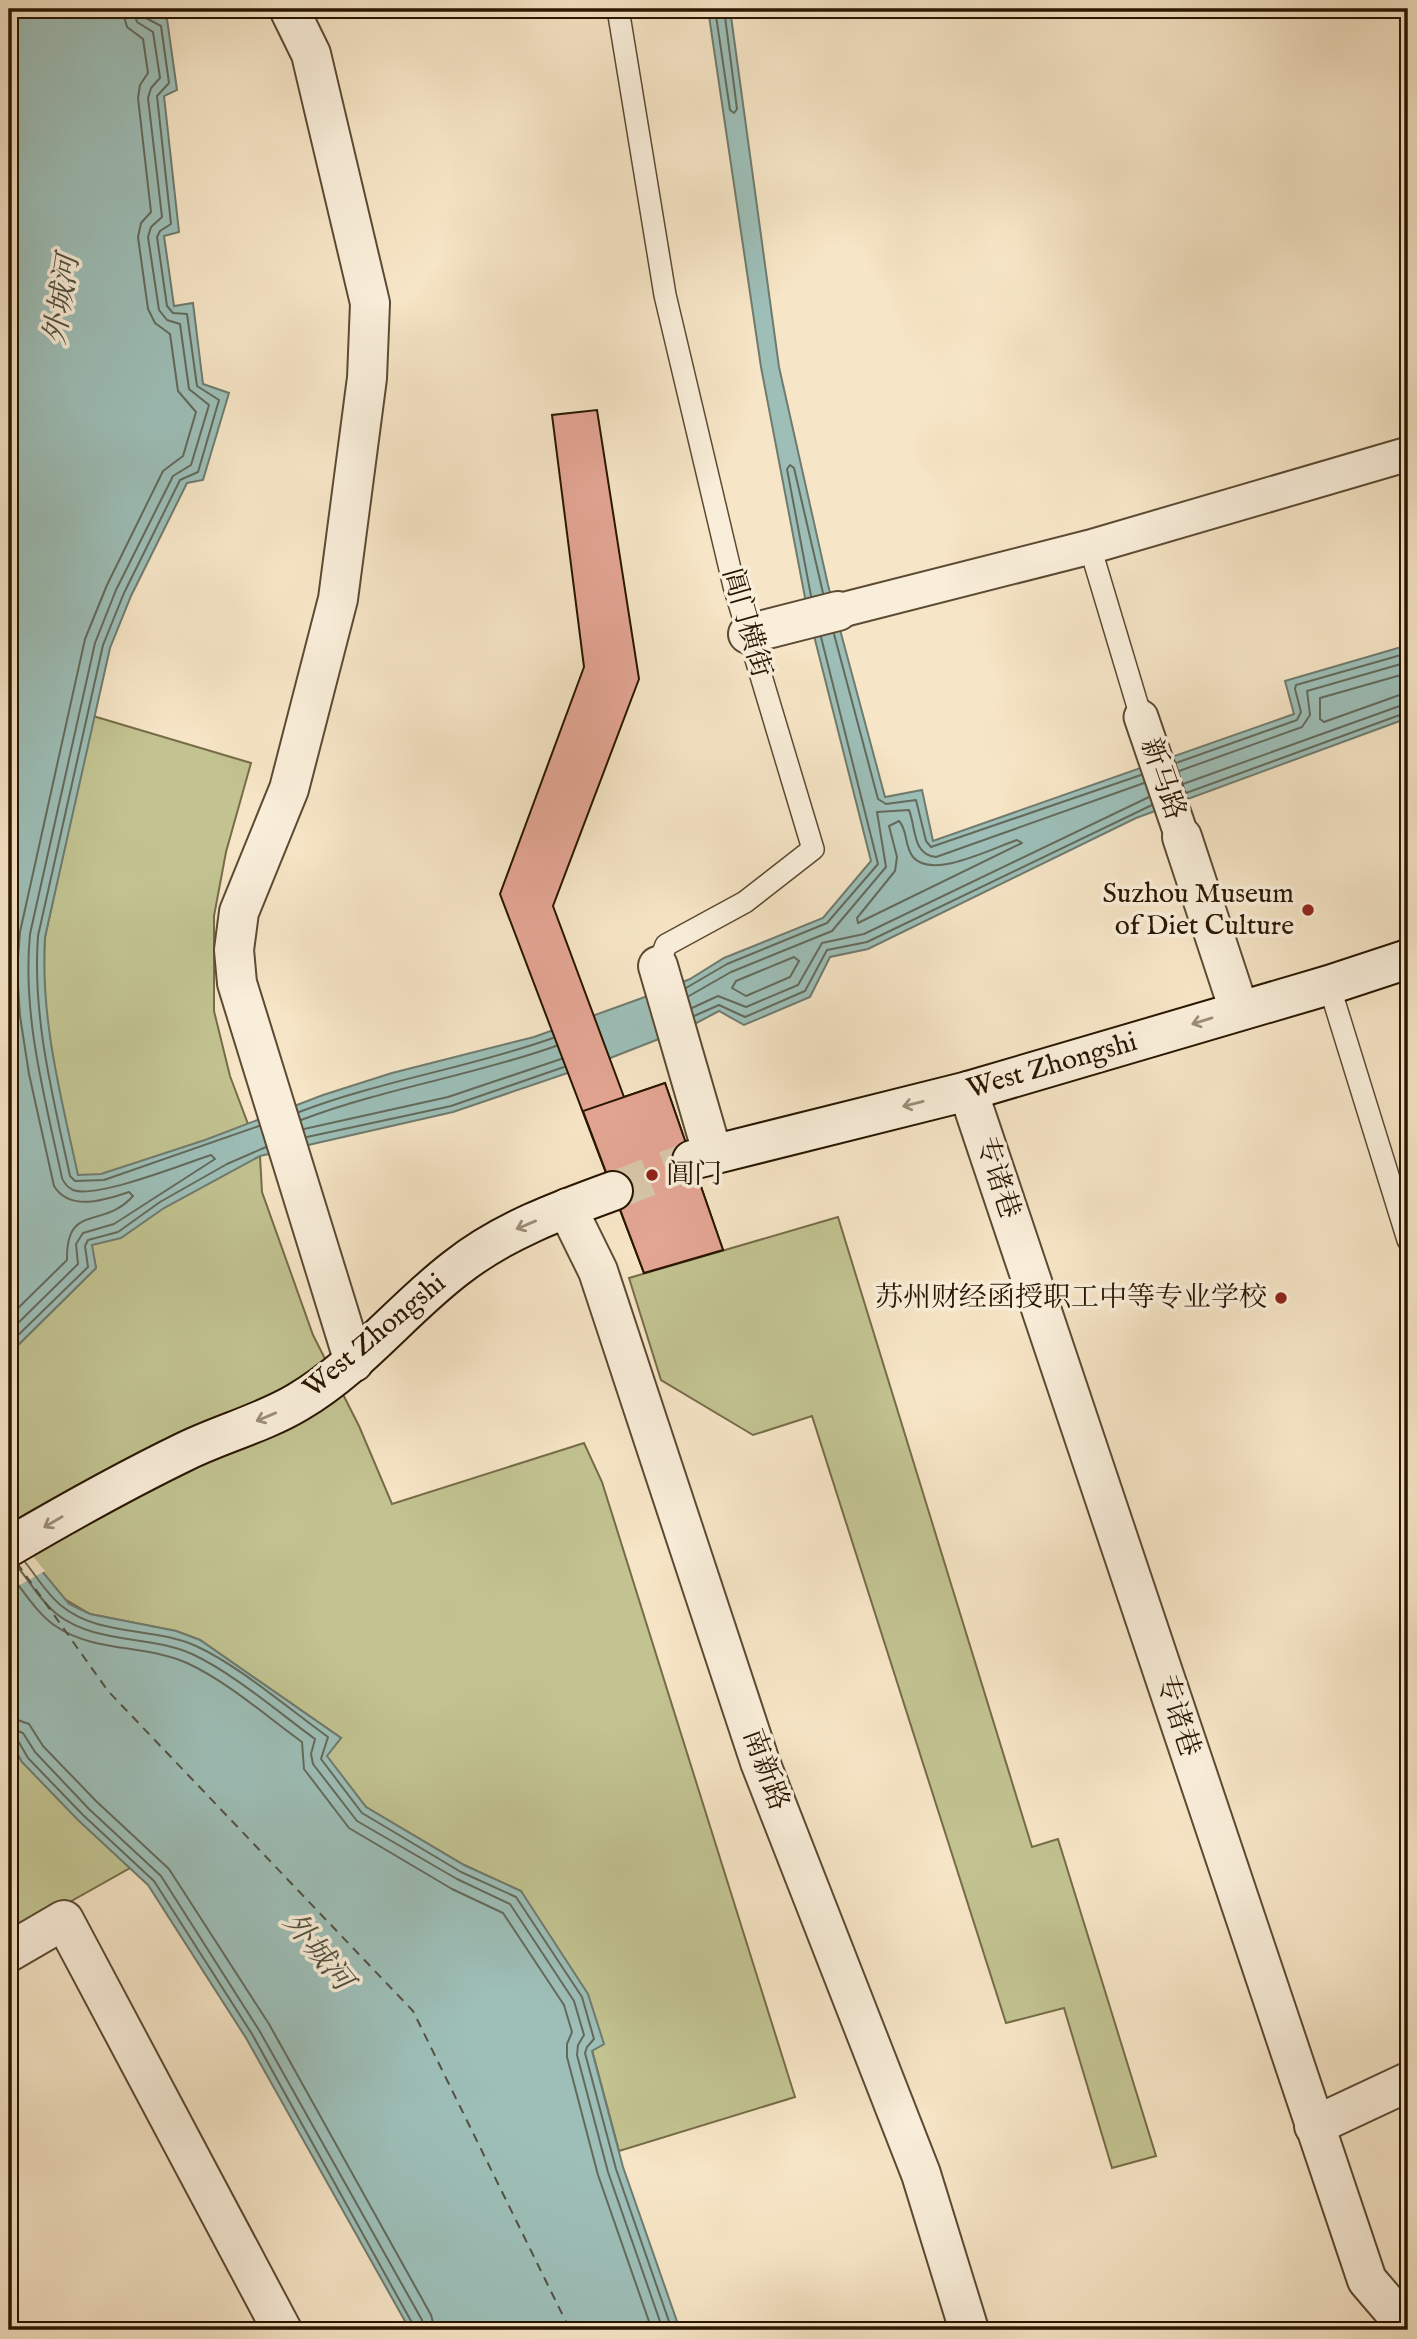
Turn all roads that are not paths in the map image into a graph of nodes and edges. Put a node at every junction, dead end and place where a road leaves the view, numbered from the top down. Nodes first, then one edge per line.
1 (289, 9) edge
2 (618, 9) edge
3 (1408, 454) edge
4 (1090, 547) junction
5 (822, 615) joint
6 (748, 634) junction
7 (1141, 717) joint
8 (1182, 837) joint
9 (1408, 959) edge
10 (658, 966) joint
11 (1329, 985) junction
12 (1239, 1010) junction
13 (968, 1091) junction
14 (702, 1156) joint
15 (613, 1191) tunnel mouth
16 (567, 1208) junction
17 (1408, 1240) edge
18 (354, 1362) junction
19 (9, 1547) edge
20 (9, 1952) edge
21 (1408, 2082) edge
22 (1314, 2126) junction
23 (1408, 2328) edge
24 (282, 2330) edge
25 (968, 2330) edge

1 - 18 street
2 - 6 lane, 阊门横街
3 - 4 street
4 - 5 street
4 - 7 lane, 新马路
5 - 6 street
6 - 10 lane, 阊门横街
7 - 8 street, 新马路
8 - 12 street, 新马路
9 - 11 street, West Zhongshi
10 - 14 street, 阊门横街
11 - 12 street, West Zhongshi
11 - 17 lane
12 -> 13 street, West Zhongshi
13 -> 14 street, West Zhongshi
13 - 22 street, 专诸巷
15 - 16 street, West Zhongshi
16 -> 18 street, West Zhongshi
16 - 25 street, 南新路
18 -> 19 street, West Zhongshi
20 - 24 street
21 - 22 street
22 - 23 street, 专诸巷

